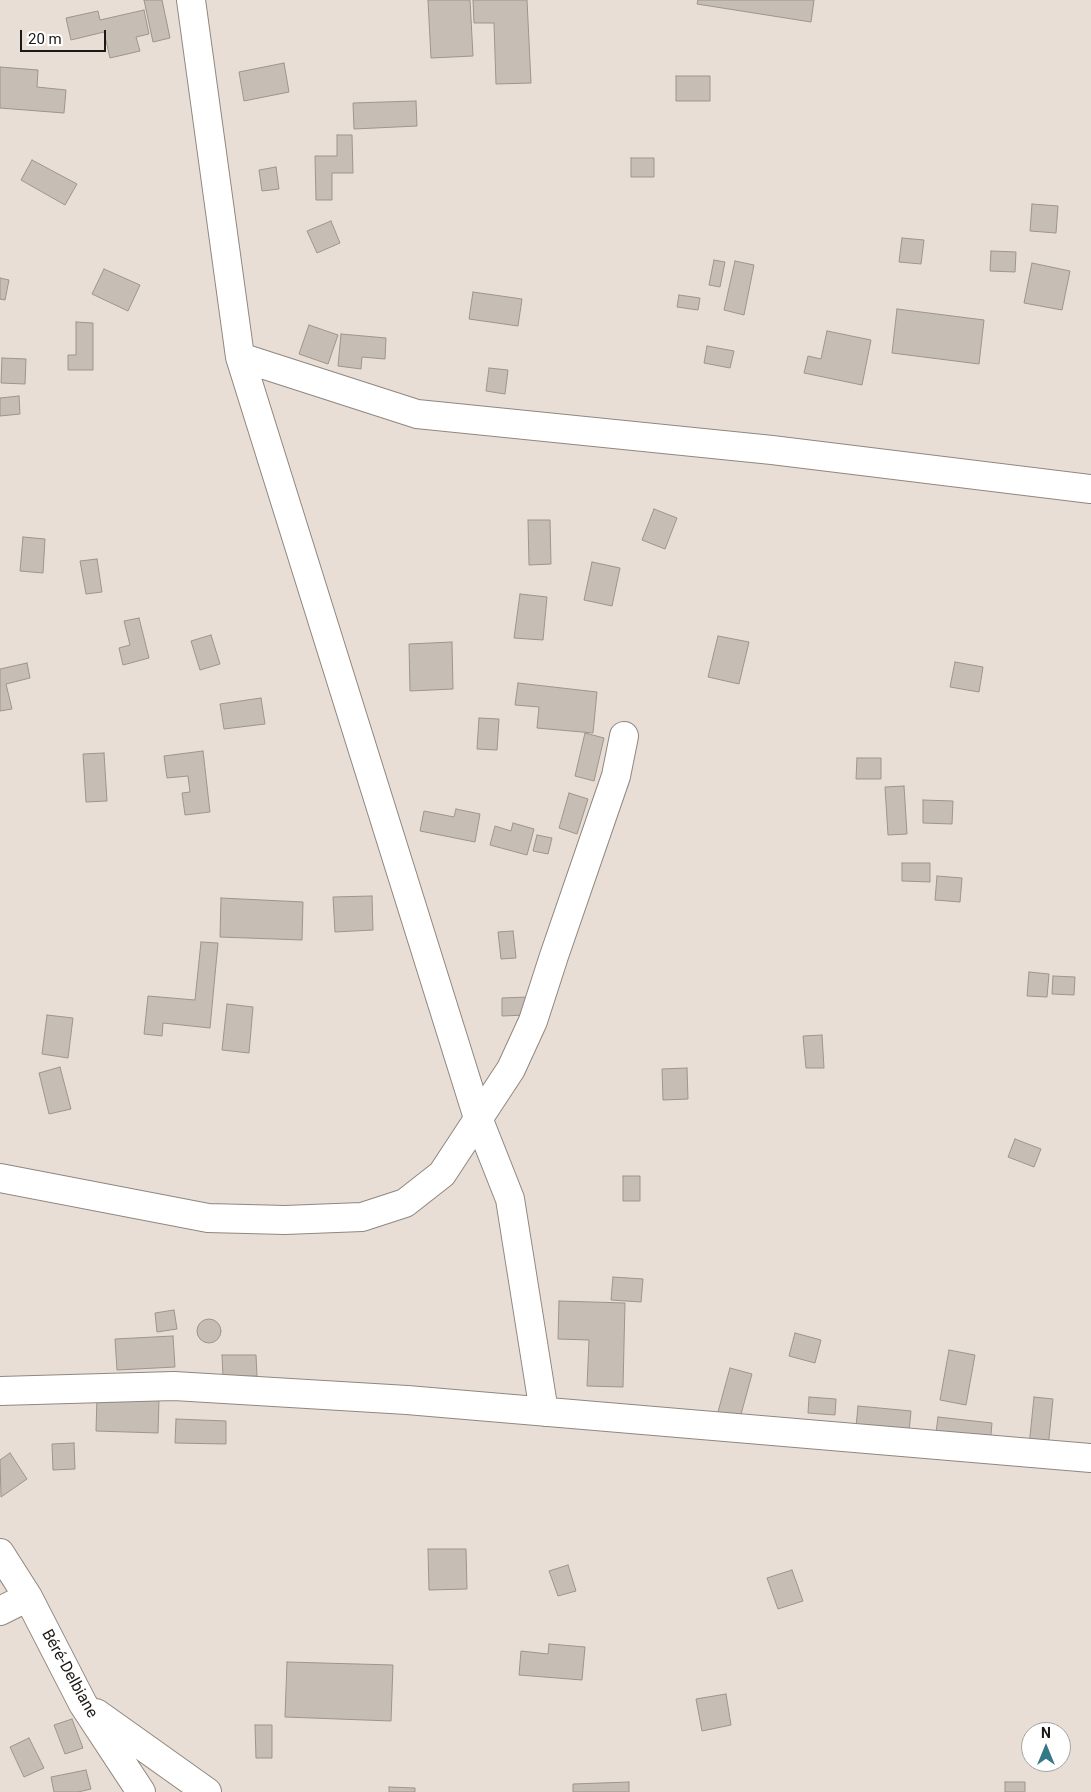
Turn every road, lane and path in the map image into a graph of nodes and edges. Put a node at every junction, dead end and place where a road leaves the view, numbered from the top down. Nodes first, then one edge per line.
1 (191, 0) edge
2 (240, 357) junction
3 (1091, 488) edge
4 (624, 736) dead end
5 (478, 1118) junction
6 (0, 1178) edge
7 (0, 1391) edge
8 (544, 1412) junction
9 (1091, 1458) edge
10 (0, 1553) edge
11 (28, 1597) junction
12 (0, 1611) edge
13 (83, 1704) junction
14 (141, 1792) edge
15 (207, 1792) edge

1 - 2 street
2 - 3 street
2 - 5 street
4 - 5 street
5 - 6 street
5 - 8 street
7 - 8 street
8 - 9 street
10 - 11 street, Béré-Delbiane
11 - 12 street
11 - 13 street, Béré-Delbiane
13 - 14 street, Béré-Delbiane
13 - 15 street

